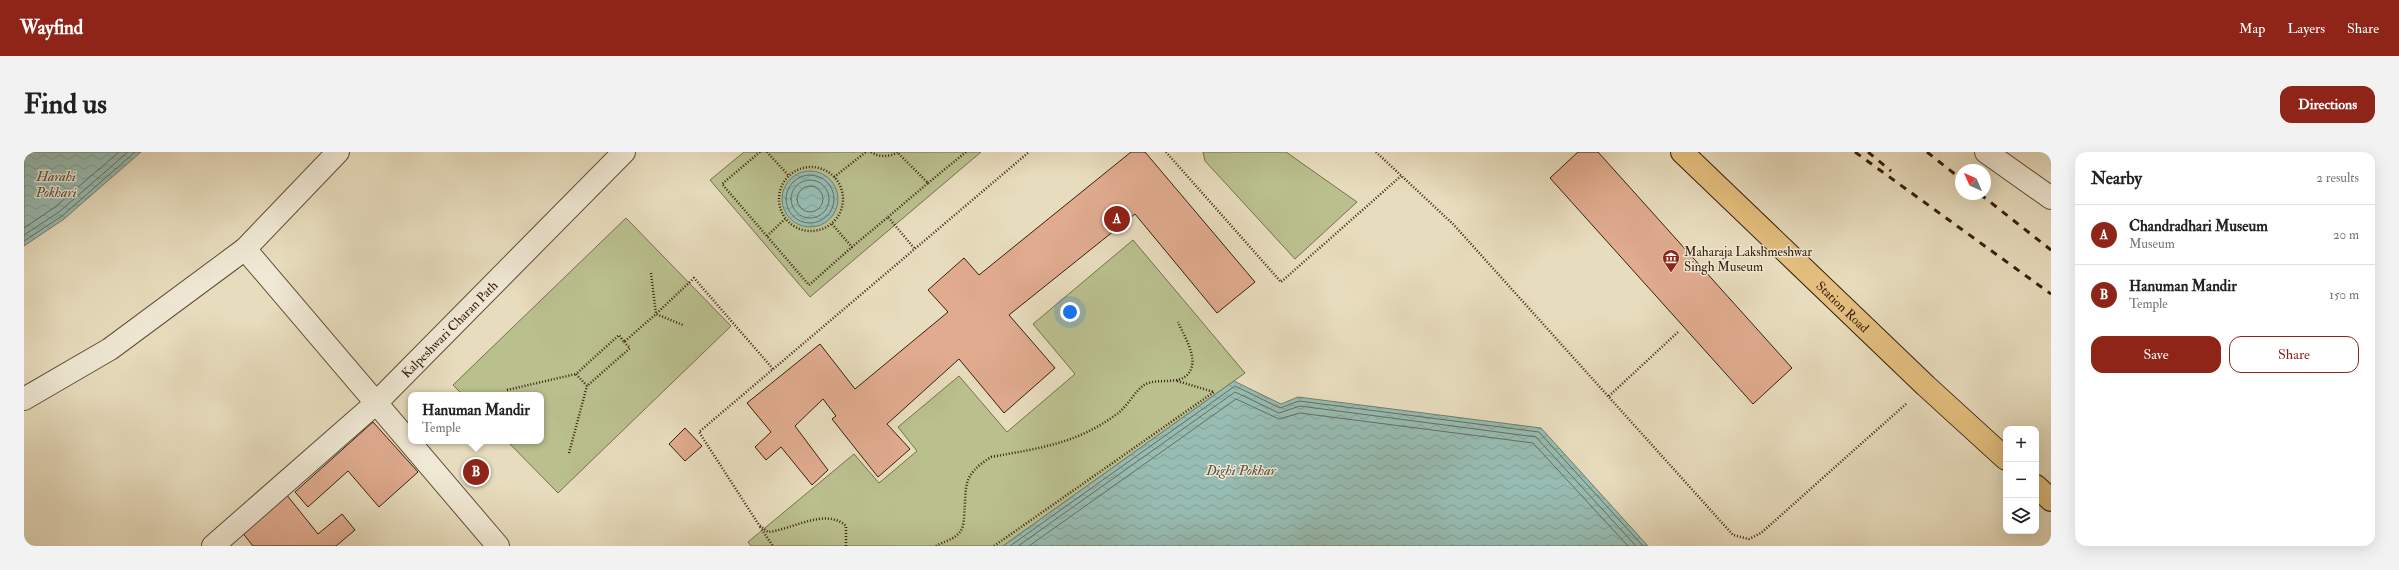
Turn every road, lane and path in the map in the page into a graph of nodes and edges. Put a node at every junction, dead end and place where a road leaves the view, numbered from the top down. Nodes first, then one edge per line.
1 (338, 152) edge
2 (624, 152) edge
3 (760, 152) edge
4 (767, 152) edge
5 (866, 152) edge
6 (871, 152) edge
7 (898, 152) edge
8 (966, 152) edge
9 (1029, 152) edge
10 (1166, 152) edge
11 (1376, 152) edge
12 (1682, 152) edge
13 (1986, 152) edge
14 (789, 176) junction
15 (1401, 176) junction
16 (834, 177) junction
17 (928, 183) junction
18 (2051, 198) edge
19 (888, 217) junction
20 (785, 219) junction
21 (832, 224) junction
22 (767, 236) junction
23 (852, 247) junction
24 (245, 248) junction
25 (914, 248) junction
26 (651, 273) dead end
27 (656, 314) junction
28 (1178, 322) dead end
29 (683, 326) dead end
30 (1678, 332) dead end
31 (624, 342) junction
32 (773, 369) junction
33 (576, 374) junction
34 (1177, 381) junction
35 (587, 386) junction
36 (1926, 386) junction
37 (507, 390) dead end
38 (1609, 396) junction
39 (24, 399) edge
40 (375, 404) junction
41 (408, 442) edge
42 (410, 444) edge
43 (569, 453) dead end
44 (2003, 456) edge
45 (2039, 489) edge
46 (2051, 500) edge
47 (759, 525) junction
48 (213, 546) edge
49 (498, 546) edge
50 (773, 546) edge
51 (846, 546) edge
52 (936, 546) edge
53 (994, 546) edge

1 - 24 street
2 - 40 street, Kalpeshwari Charan Path
3 - 22 path
4 - 14 path
5 - 16 path
6 - 7 path
7 - 17 path
8 - 17 path
9 - 25 path
10 - 15 path
11 - 15 path
12 - 36 main road, Station Road
13 - 18 street
14 - 16 path
14 - 20 path
15 - 38 path
16 - 21 path
17 - 19 path
19 - 23 path
19 - 25 path
20 - 21 path
20 - 22 path
21 - 23 path
22 - 23 path
24 - 39 street
24 - 40 street
25 - 32 path
26 - 27 path
27 - 29 path
27 - 31 path
27 - 32 path
28 - 34 path
30 - 38 path
31 - 33 path
31 - 35 path
32 - 47 path
33 - 35 path
33 - 37 path
34 - 52 path
34 - 53 path
35 - 43 path
36 - 38 path
36 - 44 main road, Station Road
40 - 41 street
40 - 48 street, Kalpeshwari Charan Path
42 - 49 street
45 - 46 main road
47 - 50 path
47 - 51 path

